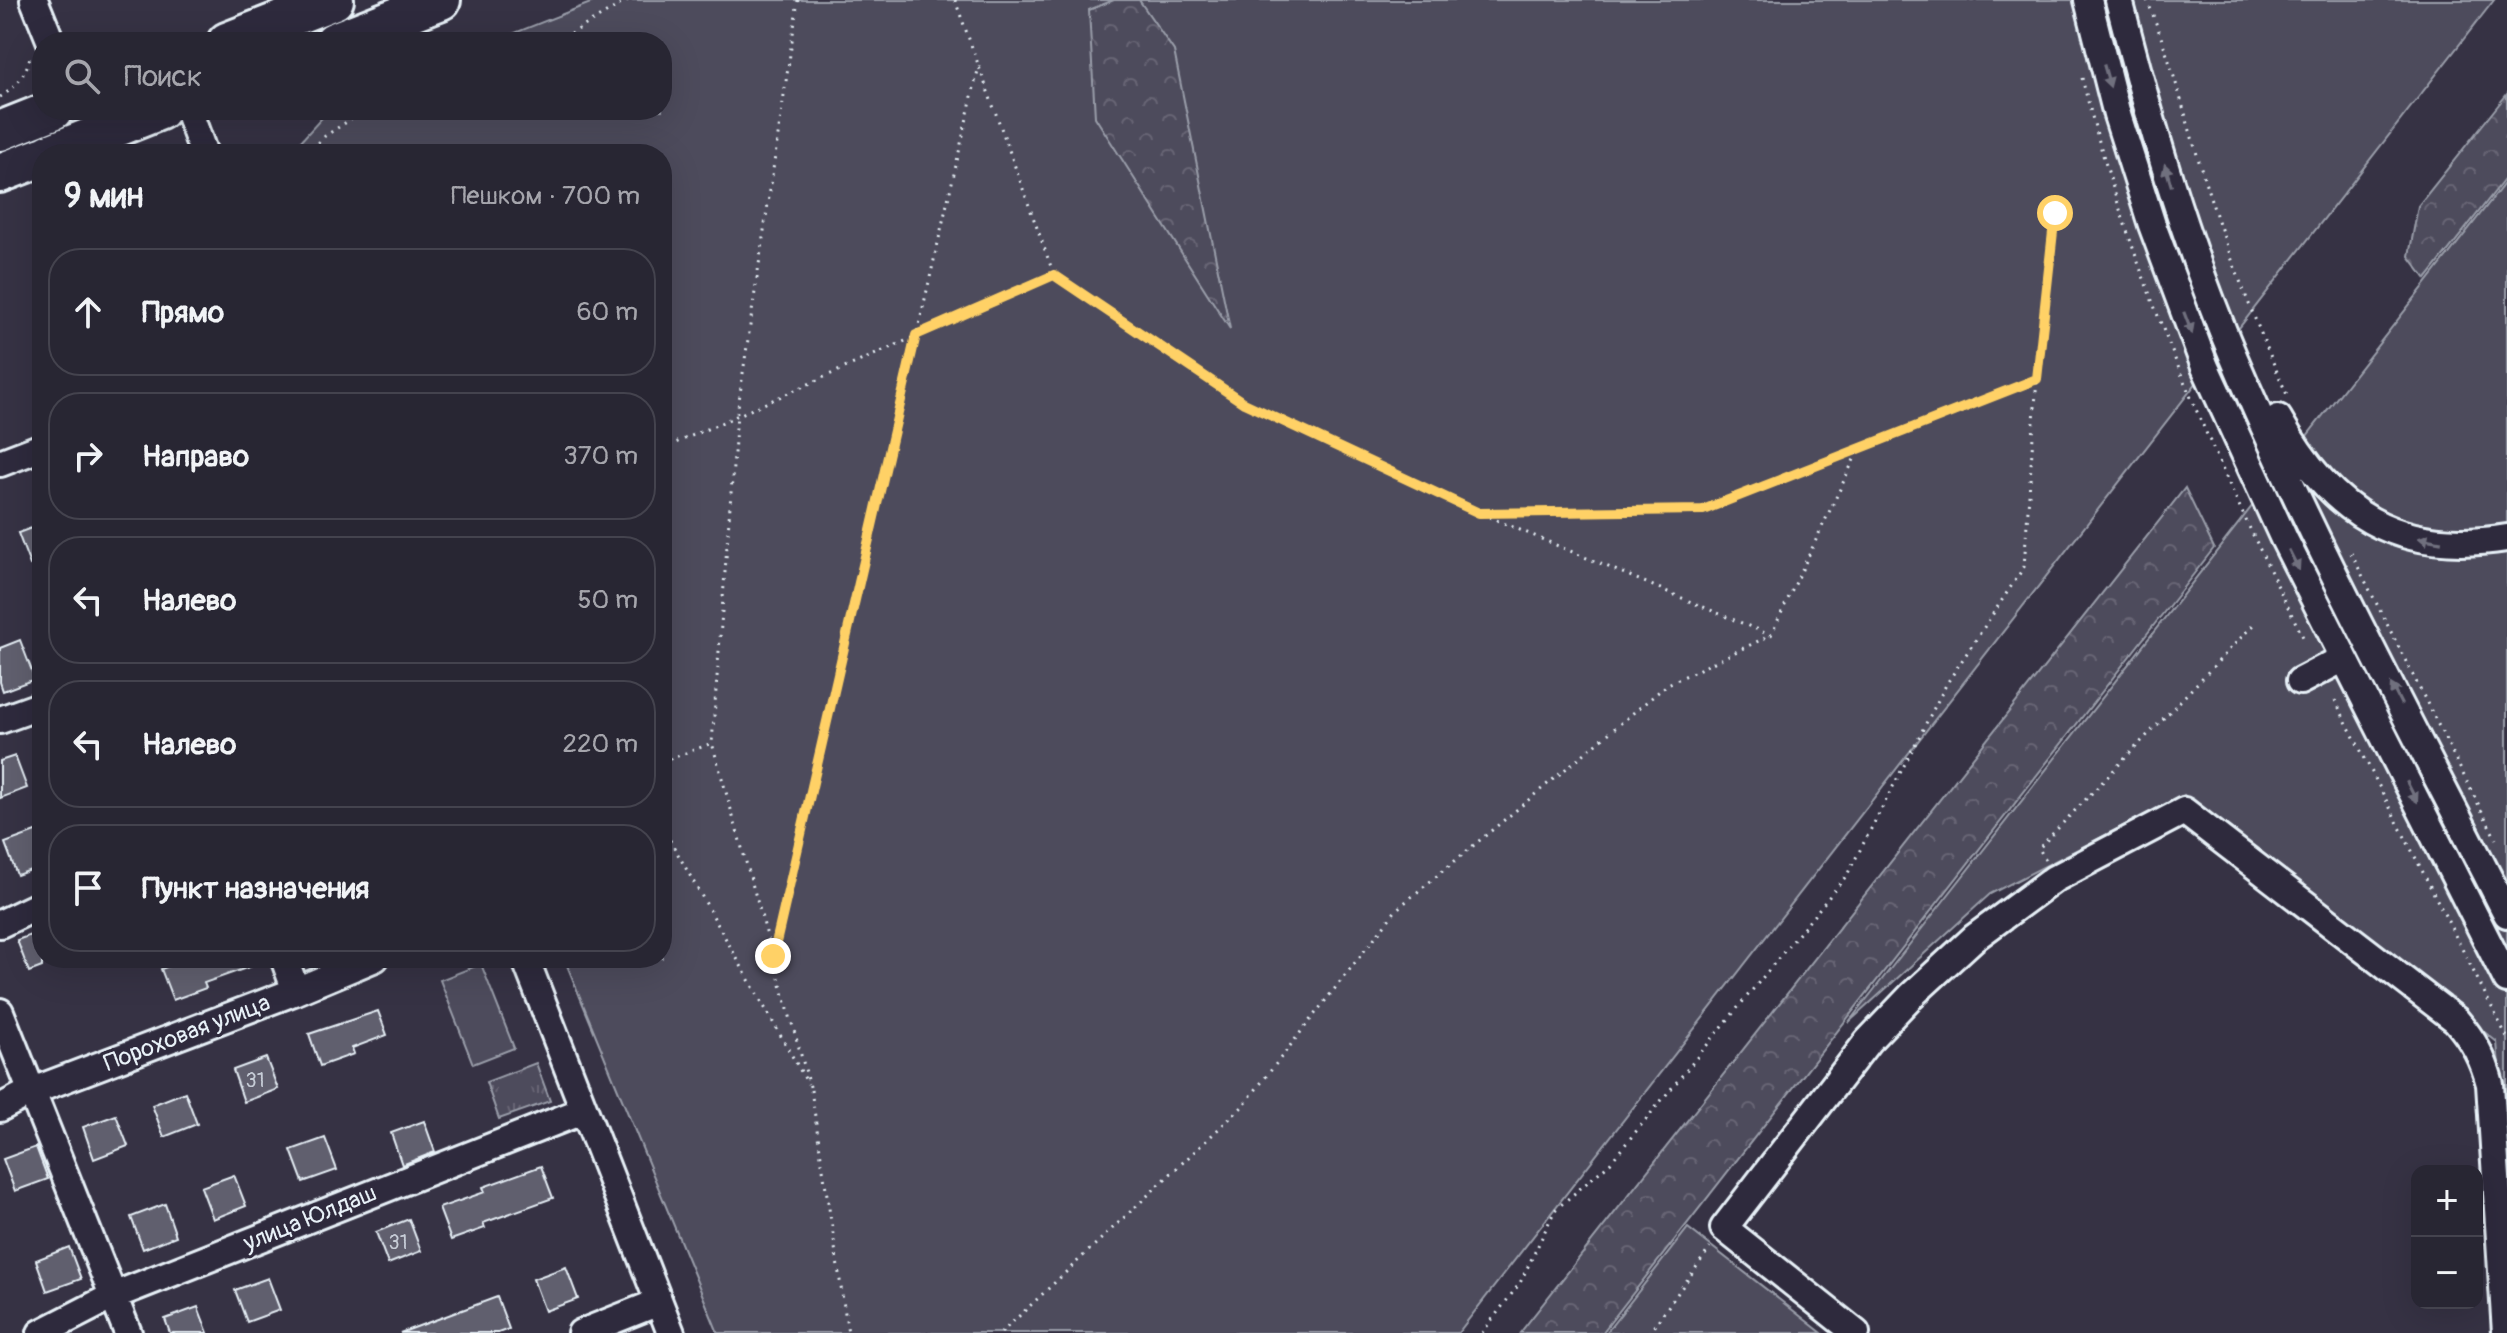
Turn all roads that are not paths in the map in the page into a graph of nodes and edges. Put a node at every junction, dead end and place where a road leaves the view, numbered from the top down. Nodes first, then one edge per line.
1 (34, 0) edge
2 (334, 0) edge
3 (441, 0) edge
4 (2088, 0) edge
5 (2119, 0) edge
6 (39, 32) edge
7 (252, 32) edge
8 (359, 32) edge
9 (32, 118) edge
10 (135, 120) edge
11 (192, 120) edge
12 (0, 131) edge
13 (74, 144) edge
14 (200, 144) edge
15 (32, 161) edge
16 (0, 173) edge
17 (2181, 216) junction
18 (32, 451) edge
19 (0, 463) edge
20 (2507, 538) edge
21 (2344, 658) junction
22 (2300, 681) dead end
23 (32, 709) edge
24 (0, 720) edge
25 (32, 909) edge
26 (2507, 914) edge
27 (0, 924) edge
28 (288, 968) edge
29 (351, 968) edge
30 (529, 968) edge
31 (2507, 980) edge
32 (296, 991) junction
33 (0, 1012) edge
34 (7, 1050) edge
35 (30, 1092) junction
36 (0, 1108) edge
37 (582, 1111) junction
38 (113, 1296) junction
39 (659, 1302) junction
40 (41, 1333) edge
41 (128, 1333) edge
42 (581, 1333) edge
43 (671, 1333) edge
44 (1856, 1333) edge
45 (2506, 1333) edge

1 - 6 street
2 - 7 highway
3 - 8 highway
4 -> 21 street
17 -> 5 street
9 - 12 highway
10 - 13 highway
11 - 14 street
15 - 16 highway
20 -> 17 street
26 -> 17 street
18 - 19 street
21 - 22 street
21 -> 31 street
23 - 24 street
25 - 27 street
28 - 32 street
29 - 32 street, Пороховая улица
30 - 37 street
32 - 35 street, Пороховая улица
33 - 34 street
34 - 35 street
35 - 36 street, Пороховая улица
35 - 38 street
37 - 38 street, улица Юлдаш
37 - 39 street
38 - 40 street, улица Юлдаш
38 - 41 street
39 - 42 street
39 - 43 street
44 - 45 street

